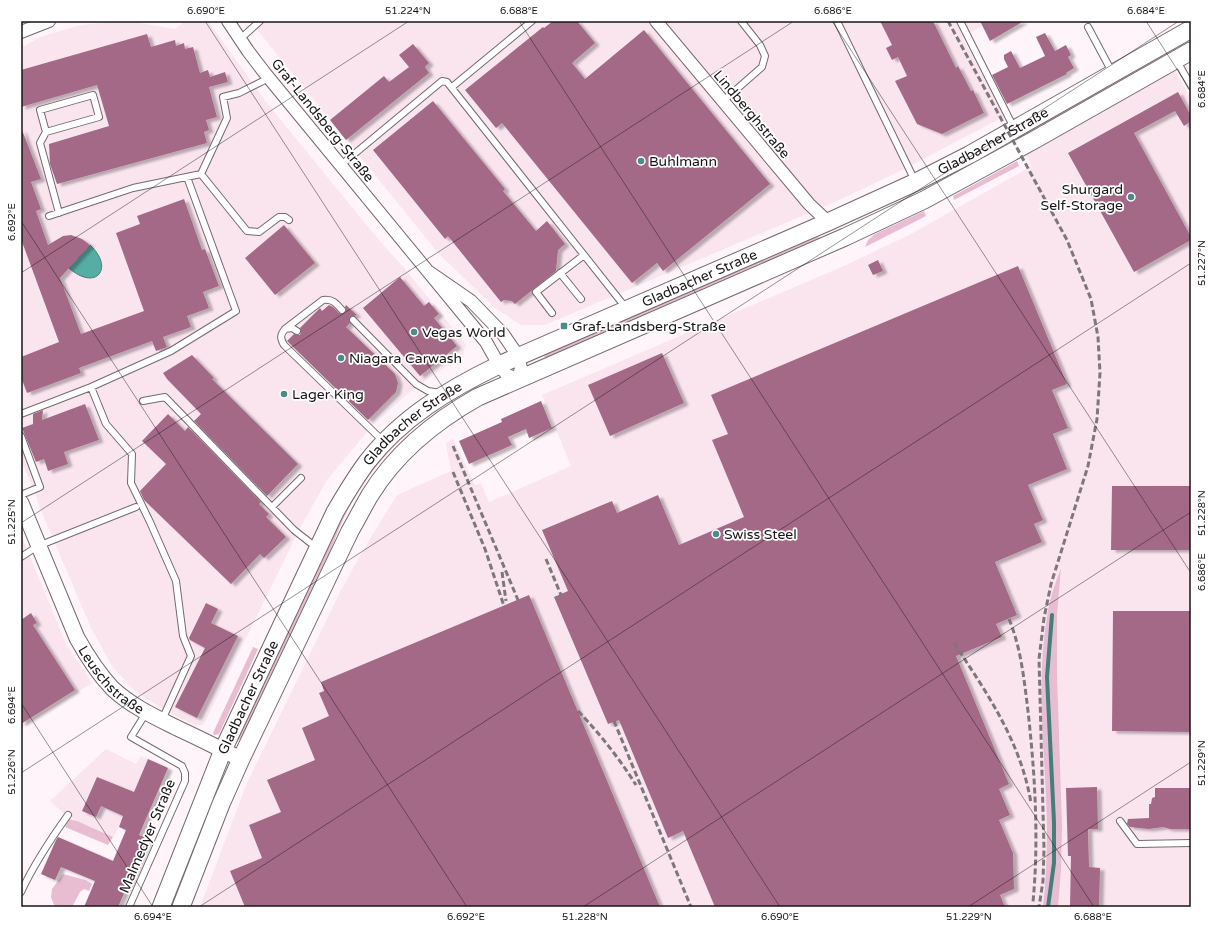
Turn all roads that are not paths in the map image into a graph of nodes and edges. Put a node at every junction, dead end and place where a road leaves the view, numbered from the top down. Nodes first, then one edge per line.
1 (49, 21) edge
2 (228, 21) edge
3 (260, 21) edge
4 (532, 21) edge
5 (656, 21) edge
6 (741, 21) edge
7 (837, 21) edge
8 (960, 21) edge
9 (1088, 27) dead end
10 (1191, 29) edge
11 (21, 32) edge
12 (240, 39) junction
13 (1191, 51) edge
14 (1177, 60) junction
15 (1113, 73) junction
16 (269, 78) junction
17 (1191, 86) edge
18 (452, 87) junction
19 (722, 102) junction
20 (1014, 129) junction
21 (46, 132) junction
22 (341, 165) junction
23 (201, 174) junction
24 (187, 177) junction
25 (916, 182) junction
26 (59, 212) junction
27 (49, 216) dead end
28 (289, 220) dead end
29 (828, 222) junction
30 (845, 237) junction
31 (584, 255) junction
32 (429, 272) junction
33 (560, 273) junction
34 (581, 299) dead end
35 (316, 305) junction
36 (342, 310) dead end
37 (627, 310) junction
38 (316, 312) dead end
39 (552, 313) dead end
40 (353, 320) dead end
41 (285, 329) junction
42 (297, 331) dead end
43 (518, 356) junction
44 (499, 364) junction
45 (518, 379) junction
46 (90, 387) junction
47 (444, 393) junction
48 (143, 401) dead end
49 (21, 414) edge
50 (21, 436) edge
51 (384, 443) junction
52 (301, 478) dead end
53 (21, 495) edge
54 (21, 503) edge
55 (136, 507) dead end
56 (272, 507) junction
57 (38, 546) junction
58 (318, 549) junction
59 (21, 557) edge
60 (146, 712) junction
61 (162, 720) junction
62 (223, 750) junction
63 (241, 759) junction
64 (68, 815) dead end
65 (1120, 821) dead end
66 (1191, 843) edge
67 (21, 892) edge
68 (129, 907) edge
69 (161, 907) edge
70 (181, 907) edge

1 - 11 street
2 - 12 street, Graf-Landsberg-Straße
3 - 12 lane
4 - 18 lane
5 - 19 street, Lindberghstraße
6 - 19 lane
7 - 25 lane
8 - 20 lane
9 - 15 lane
10 - 15 main road, Gladbacher Straße
12 - 16 street, Graf-Landsberg-Straße
13 - 14 main road, Gladbacher Straße
14 - 17 lane
14 - 30 main road, Gladbacher Straße
15 - 20 main road, Gladbacher Straße
16 - 22 street, Graf-Landsberg-Straße
16 - 23 lane
18 - 22 lane
18 - 31 lane
19 - 29 street, Lindberghstraße
20 - 25 main road, Gladbacher Straße
21 - 21 lane
21 - 26 lane
22 - 32 street, Graf-Landsberg-Straße
23 - 24 lane
23 - 28 lane
24 - 26 lane
24 - 46 lane
25 - 29 main road, Gladbacher Straße
26 - 27 lane
29 - 30 main road
29 - 37 main road, Gladbacher Straße
30 - 45 main road, Gladbacher Straße
31 - 33 lane
31 - 37 lane
32 - 43 street, Graf-Landsberg-Straße
32 - 44 street, Graf-Landsberg-Straße
33 - 34 lane
33 - 39 lane
35 - 36 lane
35 - 38 lane
35 - 41 lane
37 - 43 main road, Gladbacher Straße
40 - 47 lane
41 - 42 lane
41 - 51 lane
43 - 44 main road, Gladbacher Straße
43 - 45 street
44 - 45 street, Graf-Landsberg-Straße
44 - 47 main road, Gladbacher Straße
45 - 63 main road, Gladbacher Straße
46 - 49 lane
46 - 61 lane
47 - 51 main road, Gladbacher Straße
48 - 56 lane
50 - 53 lane
51 - 58 main road, Gladbacher Straße
52 - 56 lane
54 - 57 street, Leuschstraße
55 - 57 lane
56 - 58 lane
57 - 59 lane
57 - 60 street, Leuschstraße
58 - 62 main road, Gladbacher Straße
60 - 61 street, Leuschstraße
60 - 68 lane, Malmedyer Straße
61 - 62 street, Leuschstraße
62 - 63 street, Leuschstraße
62 - 69 main road, Gladbacher Straße
63 - 70 main road, Gladbacher Straße
64 - 67 lane
65 - 66 lane

